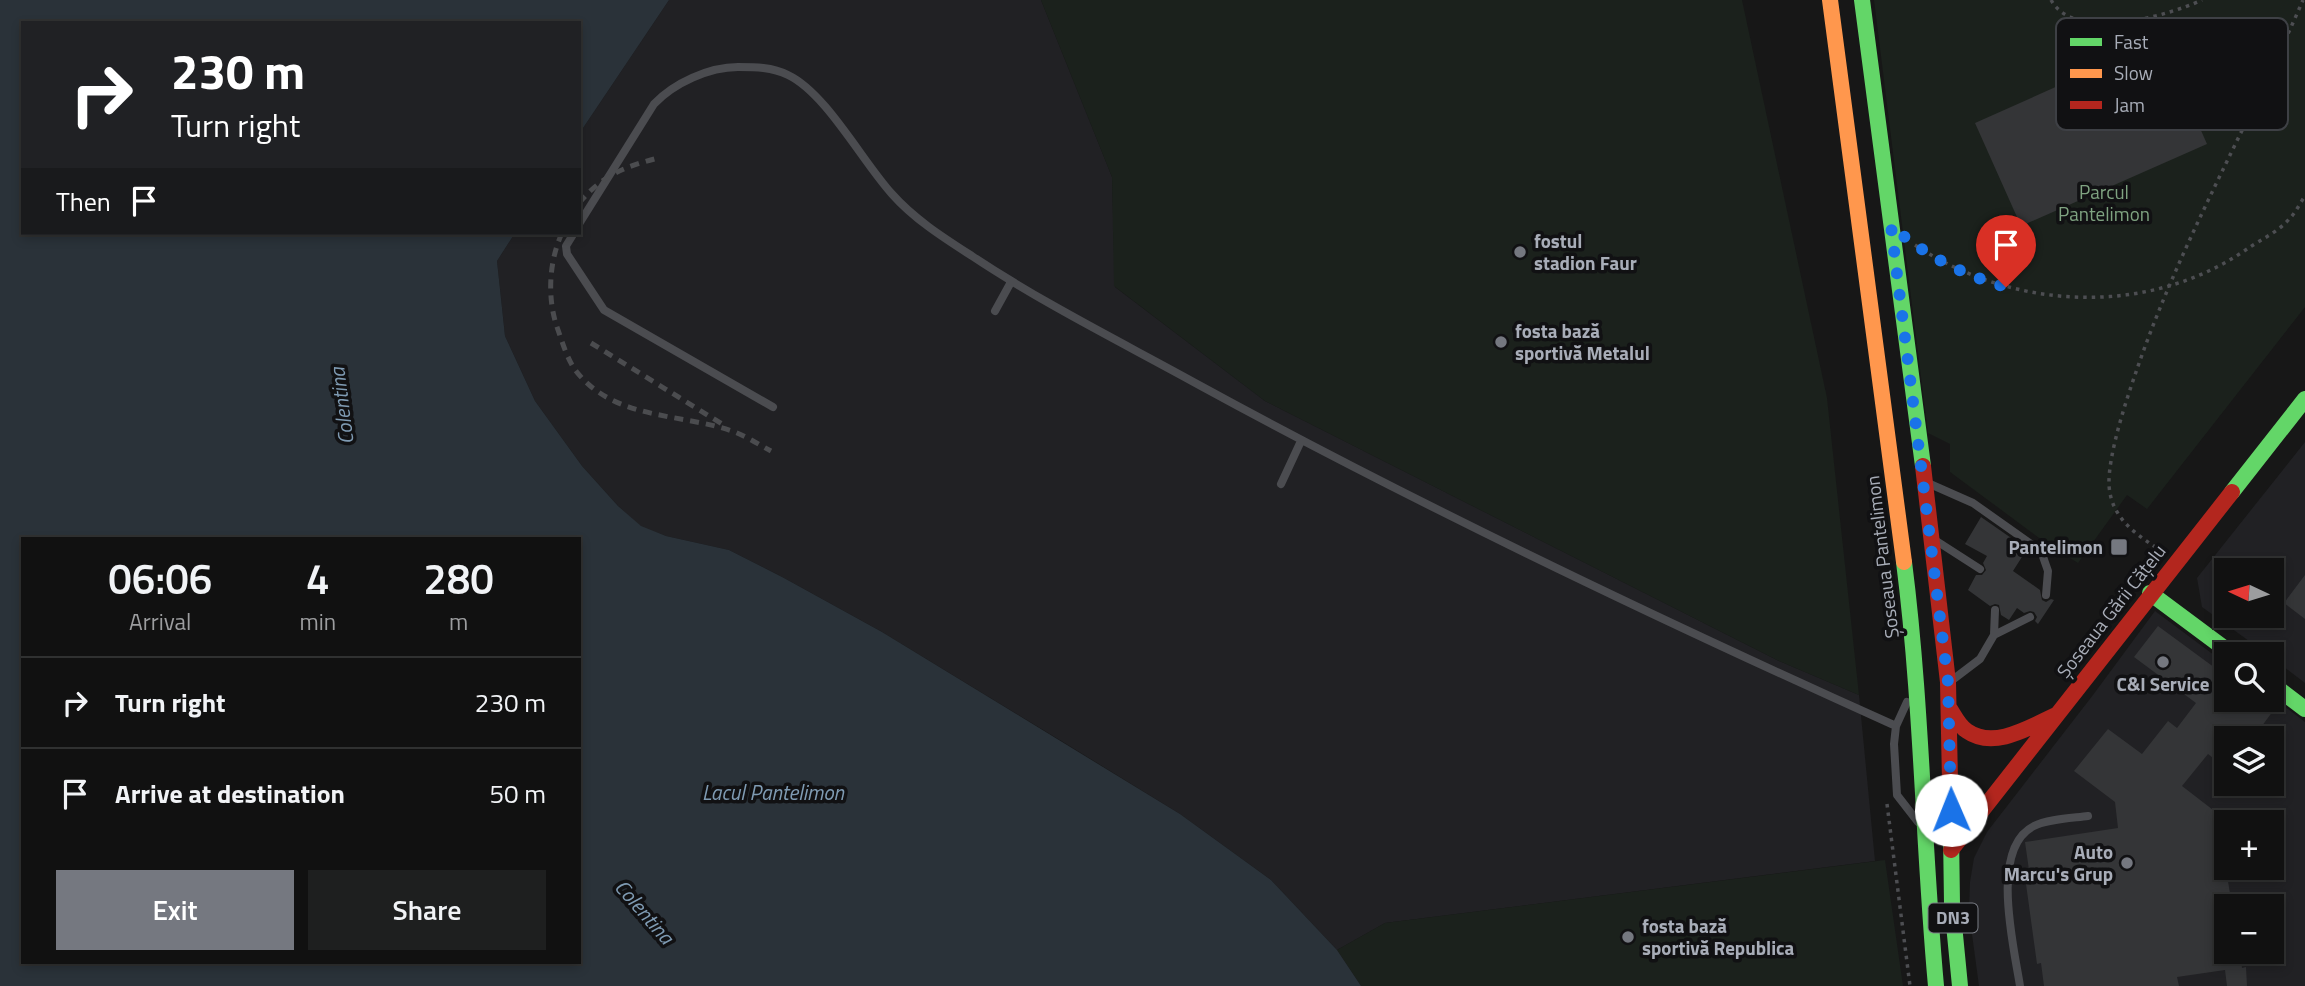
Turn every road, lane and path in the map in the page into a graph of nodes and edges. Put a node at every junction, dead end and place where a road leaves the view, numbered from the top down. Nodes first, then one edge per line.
1 (1830, 0) edge
2 (1862, 0) edge
3 (2051, 0) edge
4 (2203, 0) edge
5 (2303, 0) edge
6 (2073, 18) edge
7 (2144, 18) edge
8 (2288, 34) edge
9 (2244, 130) edge
10 (2305, 196) edge
11 (581, 221) edge
12 (1891, 226) junction
13 (573, 235) edge
14 (1011, 282) junction
15 (2167, 288) junction
16 (995, 311) dead end
17 (2305, 399) edge
18 (773, 407) dead end
19 (1301, 441) junction
20 (1924, 482) junction
21 (1280, 484) dead end
22 (1932, 538) junction
23 (2176, 562) junction
24 (1980, 569) dead end
25 (2150, 593) junction
26 (2046, 595) dead end
27 (1995, 610) dead end
28 (2030, 617) dead end
29 (1994, 635) junction
30 (2216, 642) edge
31 (1948, 682) junction
32 (1916, 683) junction
33 (2284, 693) edge
34 (1950, 709) junction
35 (2305, 709) edge
36 (2056, 715) junction
37 (1896, 726) junction
38 (1887, 802) dead end
39 (2088, 816) dead end
40 (1923, 827) junction
41 (1951, 850) junction
42 (1927, 892) junction
43 (1910, 986) edge
44 (1936, 986) edge
45 (1960, 986) edge
46 (2020, 986) edge

1 - 32 main road, Șoseaua Pantelimon / DN3
2 - 12 main road, DN3
3 - 6 path
4 - 7 path
5 - 8 path
9 - 15 path
10 - 15 path
11 - 14 lane
12 - 15 path
12 - 20 main road, DN3
13 - 18 lane
14 - 16 lane
14 - 19 lane
15 - 23 path
17 - 23 main road, Șoseaua Gării Cățelu
19 - 21 lane
19 - 37 lane
20 - 22 main road, DN3
20 - 26 lane
22 - 24 lane
22 - 31 main road, DN3
23 - 25 main road, Șoseaua Gării Cățelu
25 - 30 main road
25 - 36 main road, Șoseaua Gării Cățelu
27 - 29 lane
28 - 29 lane
29 - 31 lane
31 - 34 main road, DN3
32 - 37 lane
32 - 40 main road, Șoseaua Pantelimon / DN3
33 - 35 main road
34 - 36 main road
34 - 41 main road, DN3
36 - 41 main road, Șoseaua Gării Cățelu
37 - 40 lane
38 - 43 path
39 - 46 lane
40 - 41 main road
40 - 42 main road, Șoseaua Pantelimon / DN3
41 - 42 main road, Șoseaua Gării Cățelu
41 - 45 main road, DN3
42 - 44 main road, Șoseaua Pantelimon / DN3

